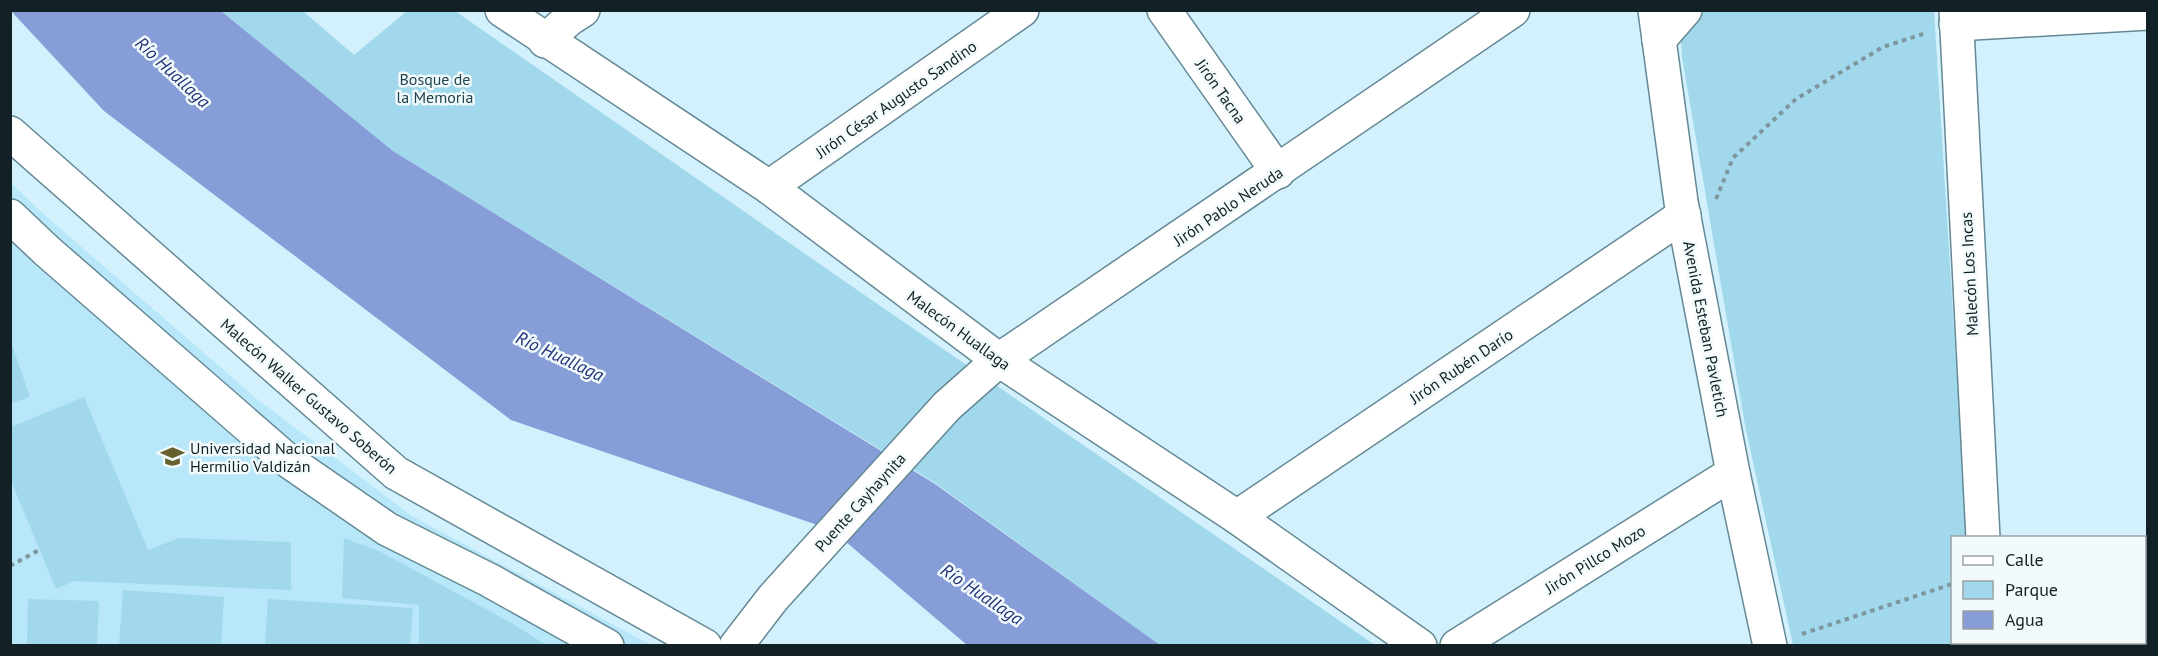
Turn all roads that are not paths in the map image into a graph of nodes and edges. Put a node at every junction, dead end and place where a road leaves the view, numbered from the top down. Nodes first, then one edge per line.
1 (502, 10) edge
2 (1022, 10) edge
3 (1164, 10) edge
4 (1513, 10) edge
5 (1685, 10) edge
6 (572, 13) edge
7 (2148, 13) edge
8 (1956, 17) edge
9 (1657, 25) edge
10 (545, 41) junction
11 (10, 133) edge
12 (1278, 172) junction
13 (769, 187) junction
14 (1684, 215) junction
15 (10, 216) edge
16 (999, 360) junction
17 (947, 406) joint
18 (1733, 473) junction
19 (1237, 517) junction
20 (1983, 536) edge
21 (607, 645) edge
22 (705, 645) edge
23 (736, 645) edge
24 (1419, 645) edge
25 (1457, 645) edge
26 (1770, 645) edge

1 - 10 street, Malecón Huallaga
2 - 13 street, Jirón César Augusto Sandino
3 - 12 street, Jirón Tacna
4 - 12 street, Jirón Pablo Neruda
5 - 9 street
6 - 10 street
7 - 8 street
8 - 20 street, Malecón Los Incas
9 - 14 street, Avenida Esteban Pavletich
10 - 13 street, Malecón Huallaga
11 - 22 street, Malecón Walker Gustavo Soberón
12 - 16 street, Jirón Pablo Neruda
13 - 16 street, Malecón Huallaga
14 - 18 street, Avenida Esteban Pavletich
14 - 19 street, Jirón Rubén Darío
15 - 21 street
16 - 17 street, Jirón Pablo Neruda
16 - 19 street, Malecón Huallaga
17 - 23 street, Puente Cayhaynita
18 - 25 street, Jirón Pillco Mozo
18 - 26 street, Avenida Esteban Pavletich
19 - 24 street, Malecón Huallaga

